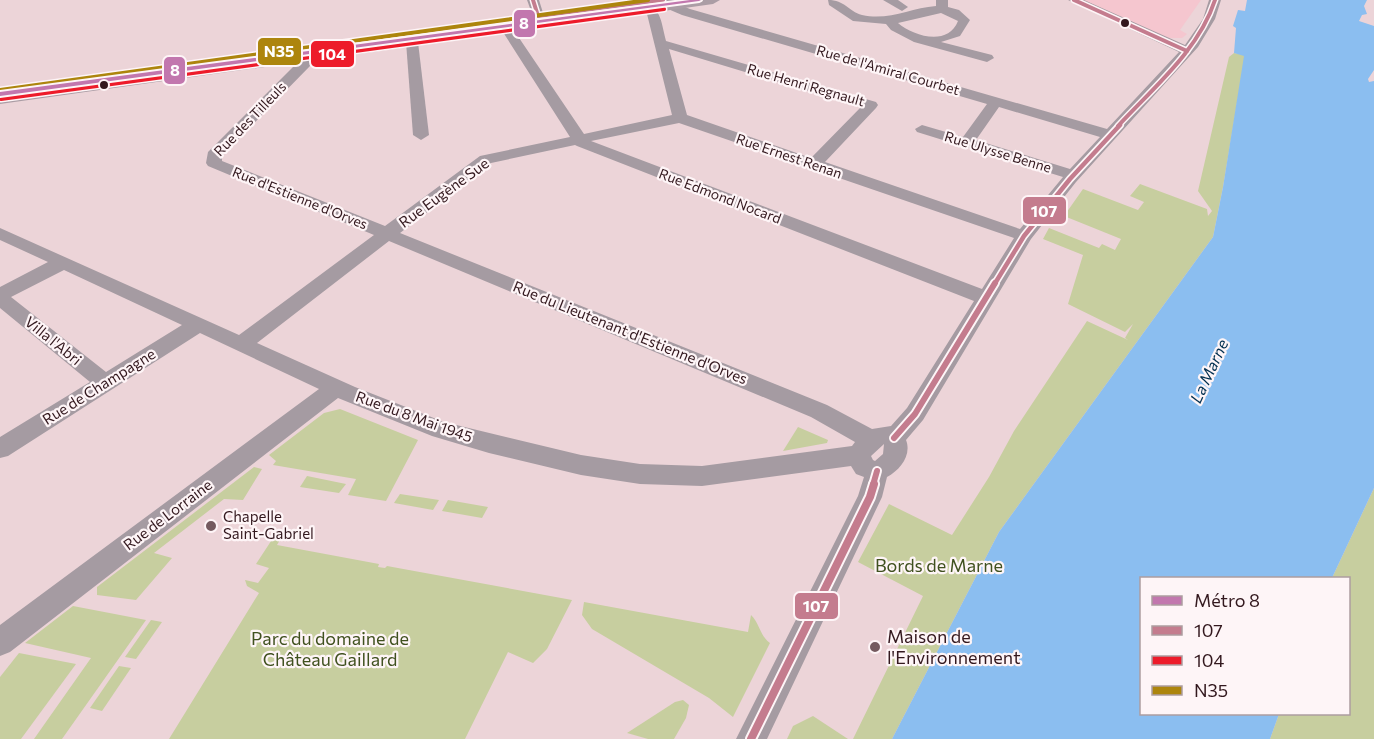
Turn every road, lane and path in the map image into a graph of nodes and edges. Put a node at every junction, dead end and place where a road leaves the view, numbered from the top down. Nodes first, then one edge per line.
1 (533, 0) edge
2 (713, 0) edge
3 (889, 0) edge
4 (1074, 0) edge
5 (1215, 0) edge
6 (838, 1) edge
7 (668, 2) edge
8 (631, 4) junction
9 (942, 5) edge
10 (649, 9) junction
11 (910, 11) junction
12 (538, 16) junction
13 (890, 21) junction
14 (507, 29) junction
15 (929, 41) junction
16 (412, 42) junction
17 (661, 45) junction
18 (1186, 51) junction
19 (310, 52) junction
20 (987, 58) dead end
21 (0, 90) edge
22 (0, 99) edge
23 (996, 102) junction
24 (680, 118) junction
25 (922, 129) dead end
26 (421, 135) dead end
27 (1111, 135) junction
28 (579, 139) junction
29 (966, 142) junction
30 (214, 163) joint
31 (814, 164) junction
32 (1073, 175) junction
33 (0, 233) edge
34 (387, 234) junction
35 (1024, 236) junction
36 (62, 263) junction
37 (0, 296) edge
38 (987, 298) junction
39 (198, 325) junction
40 (242, 344) junction
41 (105, 383) junction
42 (336, 388) junction
43 (894, 438) junction
44 (0, 449) edge
45 (869, 455) junction
46 (0, 642) edge
47 (751, 739) edge

1 - 12 street
2 - 7 main road
3 - 11 street
4 - 18 street
5 - 18 street
6 - 13 street
7 - 8 main road
7 - 10 main road
7 - 23 street, Rue de l'Amiral Courbet
8 - 10 street
8 - 12 main road
9 - 11 street
9 - 15 street
10 - 14 main road
10 - 17 street
11 - 13 street
12 - 14 main road
12 - 19 main road
13 - 15 street
14 - 16 main road
14 - 28 street, Rue Edmond Nocard
15 - 20 street
16 - 19 main road
16 - 26 street
17 - 24 street
17 - 31 street, Rue Henri Regnault
18 - 27 street
19 - 21 main road
19 - 22 main road
19 - 30 street, Rue des Tilleuls
23 - 27 street, Rue de l'Amiral Courbet
23 - 29 street
24 - 28 street, Rue Eugène Sue
24 - 31 street, Rue Ernest Renan
25 - 29 street, Rue Ulysse Benne
27 - 32 street
28 - 34 street, Rue Eugène Sue
28 - 38 street, Rue Edmond Nocard
29 - 32 street, Rue Ulysse Benne
30 - 34 street, Rue d'Estienne d'Orves
31 - 35 street, Rue Ernest Renan
32 - 35 street
33 - 36 street, Rue du 8 Mai 1945
34 - 40 street, Rue Eugène Sue
34 - 45 street, Rue du Lieutenant d'Estienne d'Orves
35 - 38 street
36 - 37 street
36 - 39 street, Rue du 8 Mai 1945
37 - 41 street, Villa l'Abri
38 - 43 street
39 - 40 street, Rue du 8 Mai 1945
39 - 41 street, Rue de Champagne
40 - 42 street, Rue du 8 Mai 1945
41 - 44 street, Rue de Champagne
42 - 45 street, Rue du 8 Mai 1945
42 - 46 street, Rue de Lorraine
43 - 45 street, Rue du 8 Mai 1945
43 - 45 street
45 - 47 street

